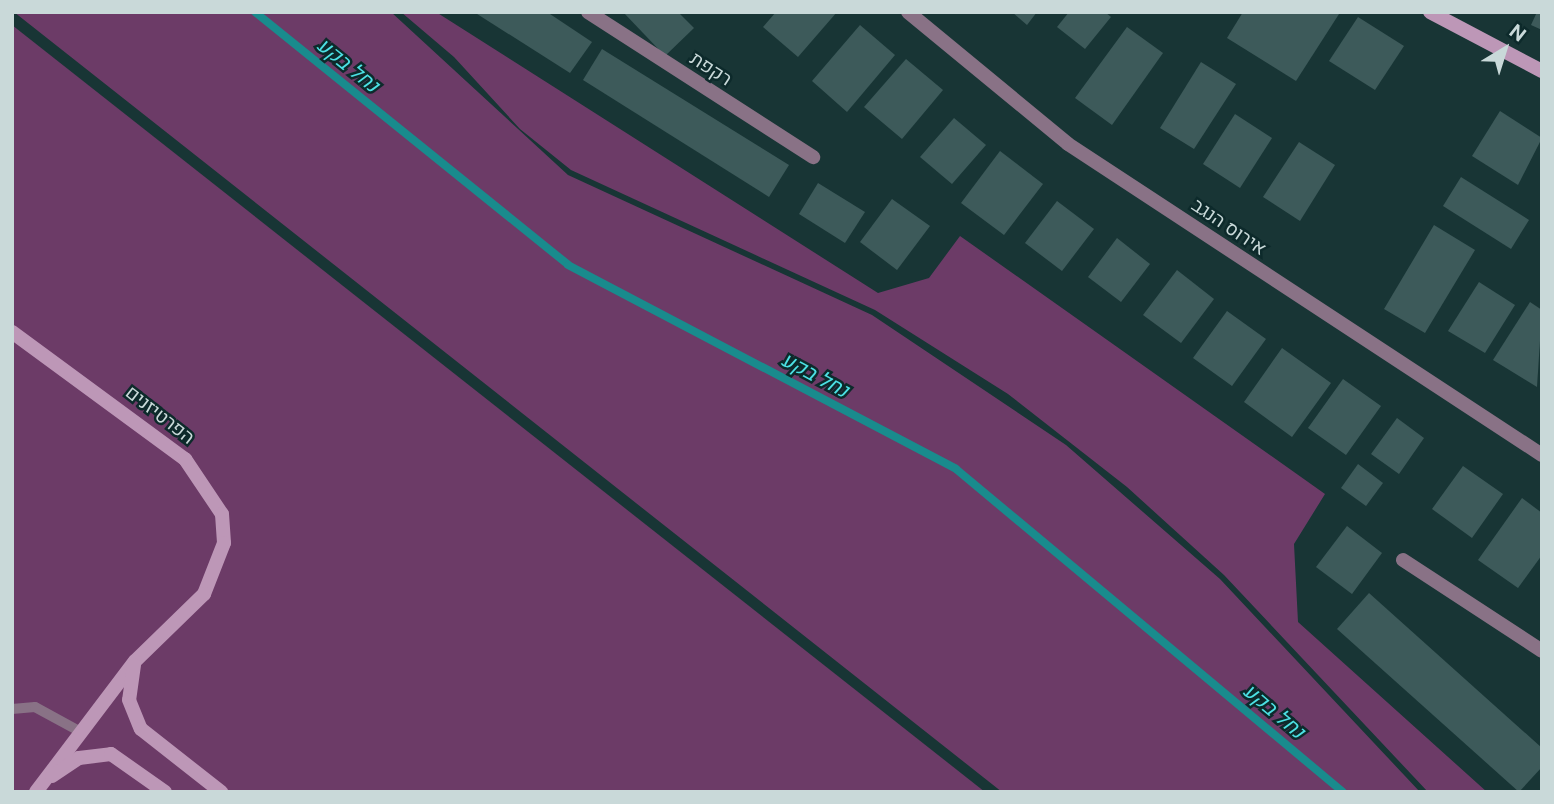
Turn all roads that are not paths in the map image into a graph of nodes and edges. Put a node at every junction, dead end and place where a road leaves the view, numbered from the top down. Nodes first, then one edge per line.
1 (588, 12) edge
2 (908, 12) edge
3 (1430, 12) edge
4 (1542, 71) edge
5 (813, 157) dead end
6 (12, 332) edge
7 (1542, 455) edge
8 (1403, 560) dead end
9 (1542, 651) edge
10 (135, 661) junction
11 (12, 709) edge
12 (81, 732) junction
13 (39, 787) edge
14 (165, 792) edge
15 (221, 792) edge

1 - 5 street, רקפת
2 - 7 street, אירוס הנגב
3 - 4 street
6 - 10 street, הפרטיזנים
8 - 9 street
10 - 12 street, הפרטיזנים
10 - 15 street
11 - 12 lane
12 - 13 street, הפרטיזנים
13 - 14 street

